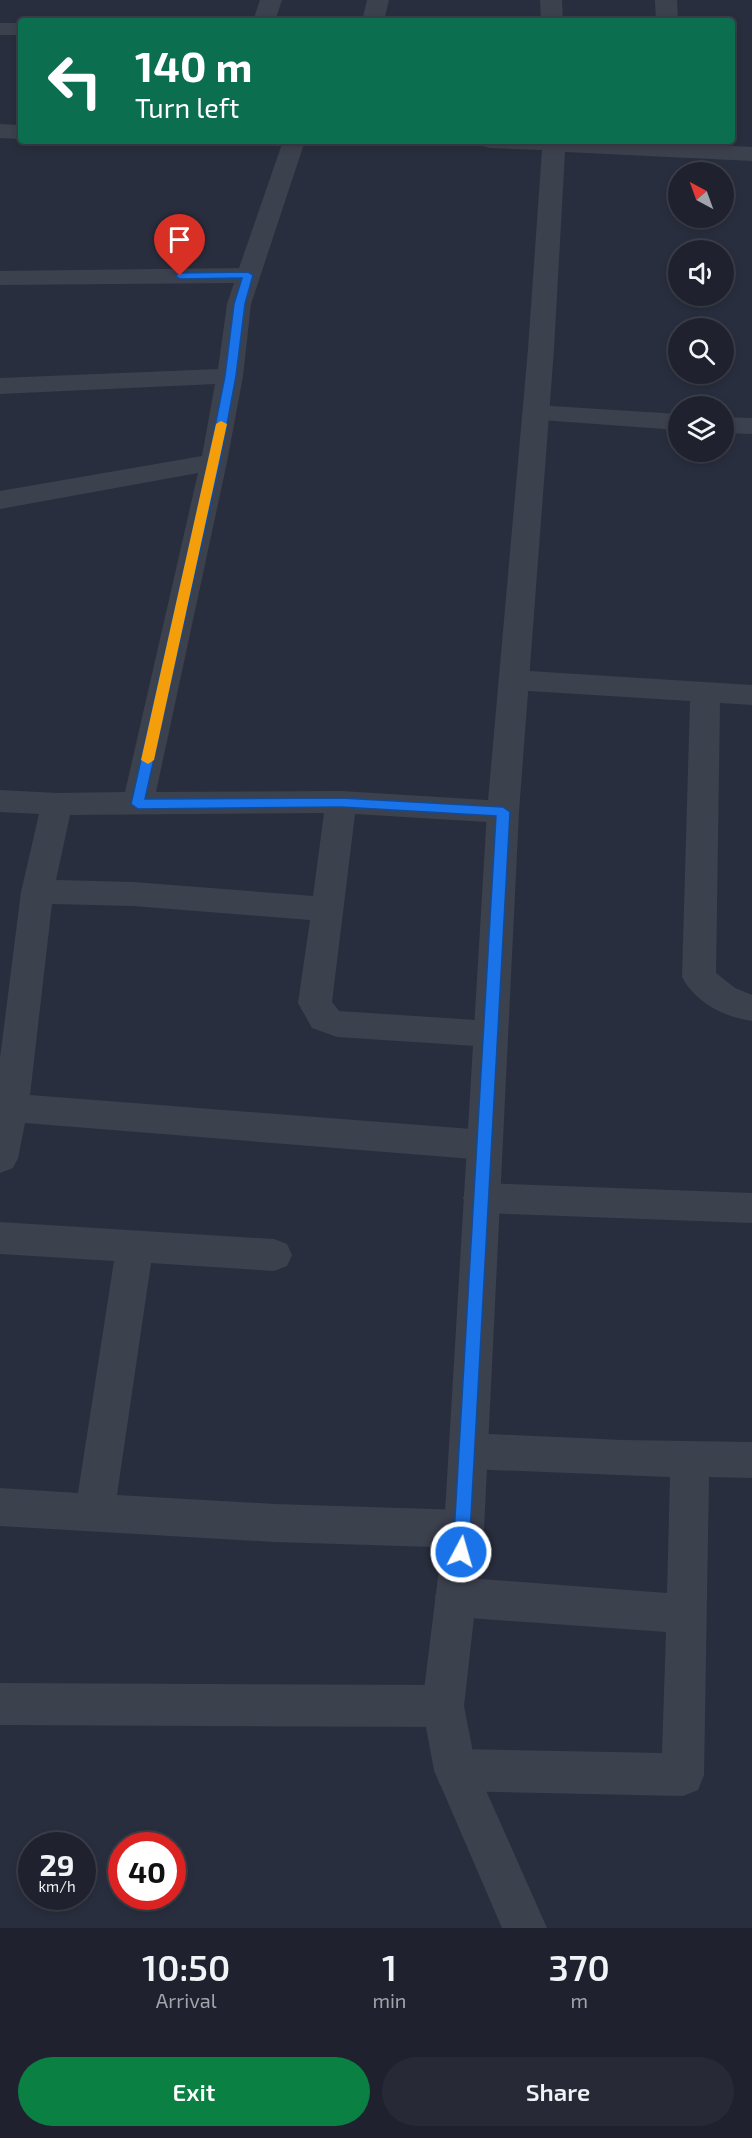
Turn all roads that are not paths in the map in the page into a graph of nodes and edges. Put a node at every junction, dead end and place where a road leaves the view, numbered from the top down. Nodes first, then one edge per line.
1 (271, 0) edge
2 (378, 0) edge
3 (551, 0) edge
4 (666, 0) edge
5 (265, 18) edge
6 (374, 18) edge
7 (552, 18) edge
8 (667, 18) edge
9 (0, 29) edge
10 (18, 29) edge
11 (0, 131) edge
12 (18, 132) edge
13 (293, 144) edge
14 (554, 144) edge
15 (631, 144) edge
16 (670, 145) edge
17 (752, 154) edge
18 (248, 275) junction
19 (0, 278) edge
20 (230, 376) junction
21 (0, 386) edge
22 (536, 413) junction
23 (668, 421) edge
24 (734, 425) edge
25 (752, 426) edge
26 (214, 462) junction
27 (0, 500) edge
28 (513, 680) junction
29 (705, 692) junction
30 (752, 695) edge
31 (0, 801) edge
32 (341, 802) junction
33 (57, 804) junction
34 (138, 804) junction
35 (503, 812) junction
36 (37, 892) junction
37 (327, 909) junction
38 (752, 1008) edge
39 (491, 1034) junction
40 (5, 1108) edge
41 (485, 1145) junction
42 (0, 1158) edge
43 (481, 1198) junction
44 (752, 1208) edge
45 (0, 1238) edge
46 (135, 1246) junction
47 (274, 1255) dead end
48 (468, 1451) junction
49 (690, 1459) junction
50 (752, 1460) edge
51 (0, 1507) edge
52 (95, 1513) junction
53 (464, 1529) junction
54 (455, 1597) junction
55 (687, 1614) junction
56 (0, 1704) edge
57 (443, 1706) junction
58 (455, 1770) junction
59 (525, 1928) edge

1 - 5 street
2 - 6 street
3 - 7 street
4 - 8 street
9 - 10 street
11 - 12 street
13 - 18 street
14 - 22 street
15 - 16 street
16 - 17 street
18 - 19 street
18 - 20 street
20 - 21 street
20 - 26 street
22 - 23 street
22 - 28 street
24 - 25 street
26 - 27 street
26 - 34 street
28 - 29 street
28 - 35 street
29 - 30 street
29 - 38 street
31 - 33 street
32 - 34 street
32 - 35 street
32 - 37 street
33 - 34 street
33 - 36 street
35 - 39 street
36 - 37 street
36 - 40 street
37 - 39 street
39 - 41 street
40 - 41 street
40 - 42 street
41 - 43 street
43 - 44 street
43 - 48 street
45 - 46 street
46 - 47 street
46 - 52 street
48 - 49 street
48 - 53 street
49 - 50 street
49 - 55 street
51 - 52 street
52 - 53 street
53 - 54 street
54 - 55 street
54 - 57 street
55 - 58 street
56 - 57 street
57 - 58 street
58 - 59 street

